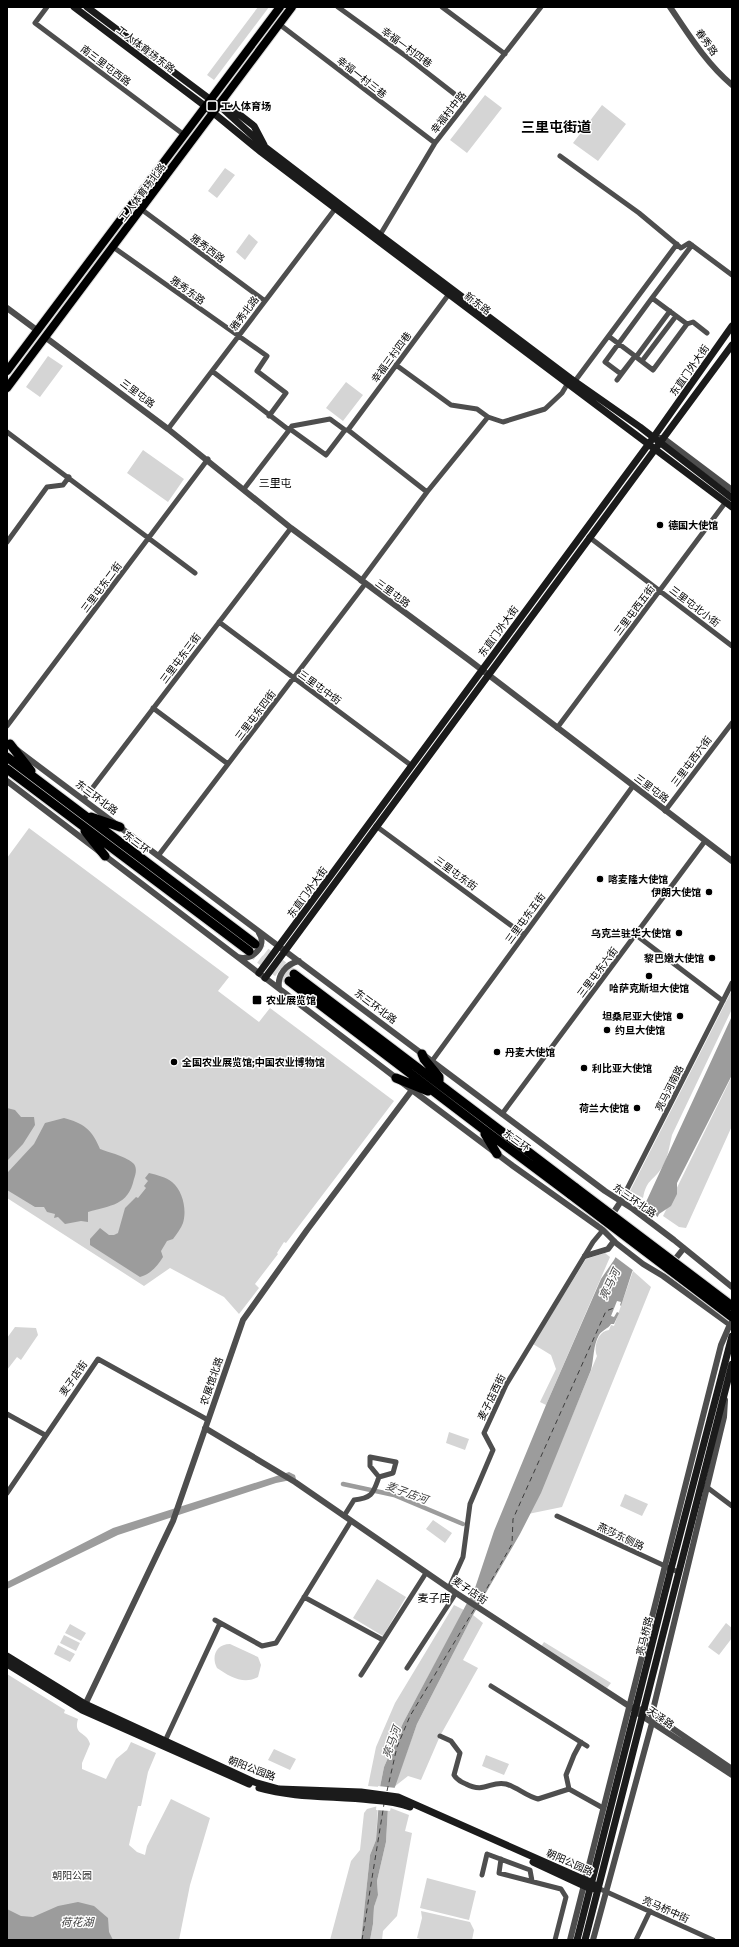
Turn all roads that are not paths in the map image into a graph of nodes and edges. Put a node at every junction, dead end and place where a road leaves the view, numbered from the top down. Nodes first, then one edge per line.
1 (47, 7) edge
2 (74, 7) edge
3 (87, 7) edge
4 (280, 7) edge
5 (292, 7) edge
6 (338, 7) edge
7 (442, 7) edge
8 (541, 7) edge
9 (673, 8) edge
10 (279, 24) junction
11 (505, 54) junction
12 (732, 85) edge
13 (208, 103) junction
14 (466, 103) junction
15 (218, 106) junction
16 (183, 134) junction
17 (434, 143) junction
18 (560, 156) dead end
19 (141, 209) junction
20 (335, 209) junction
21 (380, 235) junction
22 (677, 244) junction
23 (692, 245) junction
24 (113, 247) junction
25 (732, 275) edge
26 (449, 294) junction
27 (652, 298) junction
28 (264, 301) junction
29 (7, 308) edge
30 (670, 312) junction
31 (676, 316) junction
32 (687, 324) junction
33 (732, 326) edge
34 (38, 331) junction
35 (707, 332) dead end
36 (238, 336) junction
37 (45, 337) junction
38 (611, 338) dead end
39 (618, 344) junction
40 (732, 345) edge
41 (636, 356) junction
42 (642, 361) junction
43 (396, 365) junction
44 (212, 370) junction
45 (7, 371) edge
46 (617, 380) dead end
47 (572, 382) junction
48 (7, 388) edge
49 (269, 416) junction
50 (488, 418) junction
51 (168, 429) junction
52 (289, 430) junction
53 (347, 430) junction
54 (7, 432) edge
55 (651, 441) junction
56 (659, 443) junction
57 (208, 459) junction
58 (69, 477) junction
59 (244, 489) junction
60 (427, 492) junction
61 (730, 496) edge
62 (732, 507) edge
63 (291, 528) junction
64 (589, 537) junction
65 (149, 538) junction
66 (7, 542) edge
67 (195, 573) dead end
68 (363, 583) junction
69 (660, 591) junction
70 (219, 622) junction
71 (732, 646) edge
72 (484, 673) junction
73 (294, 678) junction
74 (153, 708) junction
75 (732, 723) edge
76 (7, 726) edge
77 (557, 728) junction
78 (8, 743) edge
79 (7, 757) edge
80 (228, 764) junction
81 (412, 766) junction
82 (7, 769) edge
83 (7, 777) edge
84 (7, 782) edge
85 (37, 786) junction
86 (633, 786) junction
87 (84, 799) junction
88 (665, 811) junction
89 (79, 817) junction
90 (376, 826) junction
91 (120, 828) junction
92 (705, 841) junction
93 (105, 856) junction
94 (158, 856) junction
95 (732, 861) edge
96 (257, 930) junction
97 (524, 935) junction
98 (636, 935) junction
99 (252, 947) tunnel mouth
100 (282, 949) junction
101 (236, 956) junction
102 (299, 961) junction
103 (262, 976) junction
104 (732, 983) edge
105 (279, 988) junction
106 (723, 1001) junction
107 (422, 1054) junction
108 (432, 1061) junction
109 (396, 1078) junction
110 (439, 1084) junction
111 (412, 1090) junction
112 (440, 1096) junction
113 (502, 1114) junction
114 (483, 1129) junction
115 (497, 1154) junction
116 (574, 1191) junction
117 (621, 1201) junction
118 (603, 1230) junction
119 (615, 1242) junction
120 (684, 1248) junction
121 (585, 1256) junction
122 (663, 1276) junction
123 (732, 1287) edge
124 (732, 1306) edge
125 (732, 1321) edge
126 (732, 1336) edge
127 (732, 1364) edge
128 (7, 1414) edge
129 (208, 1420) junction
130 (205, 1428) junction
131 (45, 1435) junction
132 (379, 1477) junction
133 (704, 1487) junction
134 (7, 1493) edge
135 (732, 1506) edge
136 (344, 1516) junction
137 (557, 1516) dead end
138 (351, 1521) junction
139 (668, 1568) junction
140 (678, 1572) junction
141 (426, 1573) junction
142 (449, 1588) junction
143 (456, 1593) junction
144 (304, 1597) junction
145 (215, 1620) dead end
146 (220, 1623) junction
147 (383, 1640) junction
148 (7, 1656) edge
149 (7, 1664) edge
150 (407, 1668) dead end
151 (361, 1675) dead end
152 (491, 1686) dead end
153 (629, 1706) junction
154 (84, 1707) junction
155 (644, 1709) junction
156 (636, 1710) junction
157 (652, 1714) junction
158 (642, 1716) junction
159 (652, 1723) junction
160 (440, 1736) dead end
161 (165, 1742) junction
162 (581, 1742) junction
163 (587, 1746) dead end
164 (732, 1772) edge
165 (569, 1789) junction
166 (375, 1797) junction
167 (398, 1799) junction
168 (603, 1808) junction
169 (501, 1859) junction
170 (533, 1862) junction
171 (530, 1870) junction
172 (482, 1875) dead end
173 (532, 1881) junction
174 (584, 1883) junction
175 (597, 1888) junction
176 (650, 1911) junction
177 (555, 1940) edge
178 (570, 1940) edge
179 (577, 1940) edge
180 (585, 1940) edge
181 (593, 1940) edge
182 (636, 1940) edge
183 (713, 1940) edge

1 - 16 street, 南三里屯西路
2 - 13 main road, 工人体育场东路
3 - 13 main road, 工人体育场东路
4 - 13 main road, 工人体育场北路
5 - 10 main road, 工人体育场北路
6 - 14 street, 幸福一村四巷
7 - 11 street
8 - 11 street, 幸福村中路
9 - 12 street, 春秀路
10 - 15 main road, 工人体育场北路
10 - 17 street, 幸福一村三巷
11 - 14 street, 幸福村中路
13 - 15 main road
13 - 16 main road, 工人体育场北路
14 - 17 street, 幸福村中路
15 - 19 main road, 工人体育场北路
15 - 20 main road, 新东路
15 - 21 main road, 新东路
16 - 34 main road, 工人体育场北路
17 - 21 street, 幸福村中路
18 - 22 street
19 - 24 main road, 工人体育场北路
19 - 28 street, 雅秀西路
20 - 26 main road, 新东路
20 - 28 street, 雅秀北路
21 - 47 main road, 新东路
22 - 23 street
22 - 47 street
23 - 25 street
23 - 27 street
24 - 36 street, 雅秀东路
24 - 37 main road, 工人体育场北路
26 - 43 street, 幸福三村四巷
26 - 47 main road, 新东路
27 - 30 street
27 - 39 street
28 - 36 street, 雅秀北路
29 - 34 street
30 - 31 street
30 - 41 street
31 - 32 street
31 - 42 street
32 - 35 street
32 - 42 street
33 - 55 main road, 东直门外大街
34 - 45 main road, 工人体育场北路
36 - 44 street, 雅秀北路
36 - 49 street, 雅秀东路
37 - 48 main road, 工人体育场北路
37 - 51 street, 三里屯路
38 - 39 street
39 - 41 street
39 - 41 street
40 - 56 main road, 东直门外大街
41 - 42 street
41 - 46 street
43 - 50 street
43 - 53 street, 幸福三村四巷
44 - 49 street
44 - 51 street, 雅秀北路
47 - 50 street
47 - 55 main road, 新东路
49 - 52 street
50 - 60 street, 三里屯东四街
51 - 57 street, 三里屯路
52 - 53 street
52 - 53 street, 幸福三村四巷
52 - 59 street
53 - 60 street
54 - 58 street
55 - 56 main road, 新东路
55 - 56 street
55 - 72 main road, 东直门外大街
56 - 61 main road, 新东路
56 - 64 main road, 东直门外大街
57 - 59 street, 三里屯路
57 - 65 street, 三里屯东二街
58 - 65 street
58 - 66 street
59 - 63 street, 三里屯路
60 - 68 street, 三里屯东四街
61 - 62 main road, 新东路
61 - 69 street, 三里屯西五街
63 - 68 street, 三里屯路
63 - 70 street, 三里屯东三街
64 - 69 street, 三里屯北小街
64 - 72 main road, 东直门外大街
65 - 67 street
65 - 76 street, 三里屯东二街
68 - 72 street, 三里屯路
68 - 73 street, 三里屯东四街
69 - 71 street, 三里屯北小街
69 - 77 street, 三里屯西五街
70 - 73 street, 三里屯中街
70 - 74 street, 三里屯东三街
72 - 77 street, 三里屯路
72 - 81 main road, 东直门外大街
72 - 90 main road, 东直门外大街
73 - 80 street, 三里屯东四街
73 - 81 street, 三里屯中街
74 - 80 street
74 - 87 street, 三里屯东三街
75 - 88 street, 三里屯西六街
77 - 86 street, 三里屯路
78 - 85 highway
78 - 87 street, 东三环北路
79 - 85 highway, 东三环
80 - 94 street, 三里屯东四街
81 - 100 main road, 东直门外大街
82 - 85 highway, 东三环
83 - 85 highway
84 - 93 street
85 - 89 highway, 东三环
86 - 88 street, 三里屯路
86 - 97 street, 三里屯东五街
87 - 91 street, 东三环北路
88 - 92 street, 三里屯路
89 - 91 highway
89 - 93 highway
89 - 99 highway, 东三环
90 - 97 street, 三里屯东街
90 - 100 main road, 东直门外大街
91 - 94 street, 东三环北路
92 - 95 street, 三里屯路
92 - 98 street, 三里屯东六街
93 - 101 street
94 - 96 street, 东三环北路
96 - 100 street, 东三环北路
96 - 101 street
97 - 108 street, 三里屯东五街
98 - 106 street
98 - 113 street, 三里屯东六街
100 - 102 street, 东三环北路
100 - 103 main road
101 - 103 street
102 - 105 street
102 - 107 street, 东三环北路
103 - 105 street
104 - 106 street, 亮马河南路
105 - 109 street
106 - 117 street, 亮马河南路
107 - 108 street, 东三环北路
107 - 110 highway
108 - 113 street, 东三环北路
109 - 111 street
109 - 112 highway
110 - 112 highway, 东三环
110 - 116 highway, 东三环
111 - 115 street
111 - 129 street, 农展馆北路
112 - 114 highway, 东三环
113 - 117 street, 东三环北路
114 - 115 highway
114 - 116 highway, 东三环
115 - 118 street
116 - 124 highway, 东三环, bridge
116 - 125 highway, 东三环, bridge
117 - 118 street
117 - 120 street, 东三环北路
118 - 119 street
118 - 121 street, 麦子店西街
119 - 121 street
119 - 122 street
120 - 122 street
120 - 123 street, 东三环北路
121 - 142 street, 麦子店西街
122 - 125 street
125 - 139 street
126 - 139 main road, 亮马桥路
127 - 133 main road, 亮马桥路
128 - 131 street
129 - 130 street, 农展馆北路
129 - 131 street, 麦子店街
130 - 136 street, 麦子店街
130 - 154 street, 农展馆北路
131 - 134 street, 麦子店街
132 - 132 street
132 - 136 street
133 - 135 street
133 - 140 main road, 亮马桥路
133 - 157 street
136 - 138 street, 麦子店街
137 - 139 street, 燕莎东侧路
138 - 141 street, 麦子店街
138 - 144 street
139 - 140 street, 燕莎东侧路
139 - 153 street
139 - 156 main road, 亮马桥路
140 - 155 main road, 亮马桥路
141 - 142 street, 麦子店街
141 - 147 street
142 - 143 street, 麦子店街
143 - 150 street
143 - 153 street, 麦子店街
144 - 146 street
144 - 147 street
145 - 146 street
146 - 161 street
147 - 151 street
148 - 154 main road, 朝阳公园路
149 - 154 main road, 朝阳公园路
152 - 162 street
153 - 156 street, 麦子店街
153 - 168 street
154 - 161 main road, 朝阳公园路
154 - 166 main road, 朝阳公园路
155 - 156 street, 天泽路
155 - 157 street, 天泽路
155 - 158 main road, 亮马桥路
156 - 158 street, 天泽路
156 - 175 main road, 亮马桥路
157 - 159 street
157 - 164 street, 天泽路
158 - 159 street, 天泽路
158 - 175 main road, 亮马桥路
159 - 164 street, 天泽路
159 - 175 street
160 - 165 street
161 - 166 main road, 朝阳公园路
162 - 163 street
162 - 165 street
165 - 168 street
166 - 167 main road, 朝阳公园路
167 - 170 main road, 朝阳公园路
167 - 174 main road, 朝阳公园路
168 - 174 street
169 - 171 street
169 - 172 street
169 - 173 street
170 - 171 street
170 - 174 main road, 朝阳公园路
171 - 173 street
173 - 177 street
174 - 175 main road, 朝阳公园路
174 - 178 street
175 - 176 street, 亮马桥中街
175 - 179 main road, 亮马桥路
175 - 180 main road, 亮马桥路
175 - 181 street
176 - 182 street
176 - 183 street, 亮马桥中街

